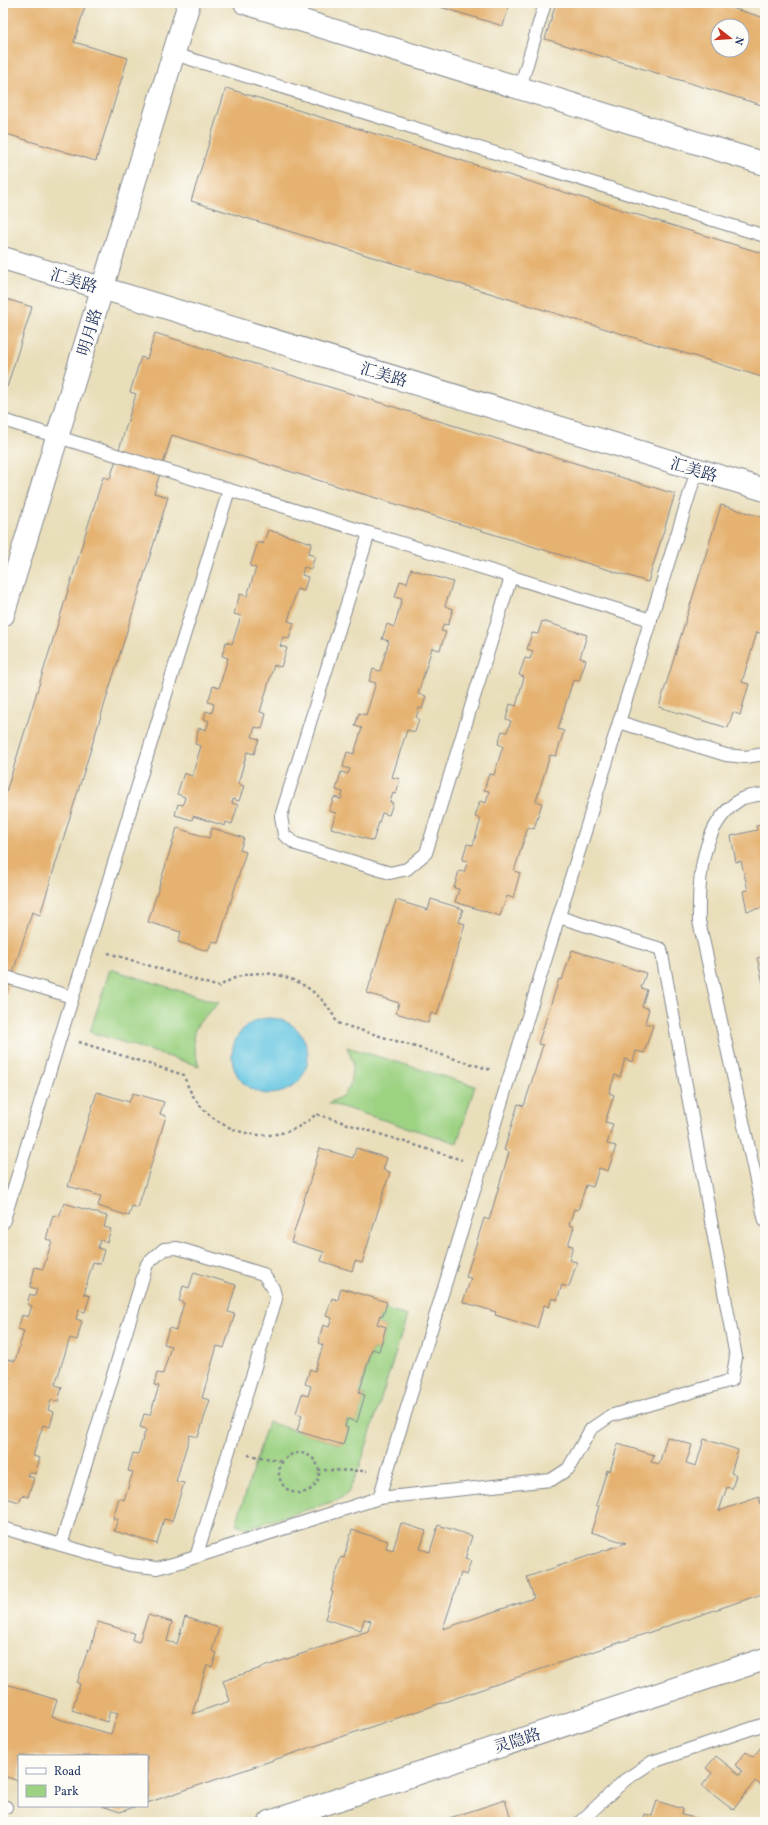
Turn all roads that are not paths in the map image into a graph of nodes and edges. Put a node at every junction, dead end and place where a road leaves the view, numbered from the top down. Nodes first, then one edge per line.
1 (189, 3) edge
2 (245, 3) edge
3 (545, 3) edge
4 (174, 54) junction
5 (520, 88) junction
6 (765, 164) edge
7 (765, 236) edge
8 (3, 258) edge
9 (103, 289) junction
10 (3, 420) edge
11 (57, 437) junction
12 (697, 470) junction
13 (229, 490) junction
14 (765, 490) edge
15 (369, 533) junction
16 (511, 577) junction
17 (3, 615) edge
18 (651, 620) junction
19 (619, 722) junction
20 (765, 754) edge
21 (765, 794) edge
22 (559, 917) junction
23 (3, 976) edge
24 (72, 997) junction
25 (765, 1221) edge
26 (3, 1223) edge
27 (379, 1498) junction
28 (3, 1528) edge
29 (61, 1545) junction
30 (196, 1557) junction
31 (765, 1659) edge
32 (765, 1724) edge
33 (270, 1822) edge
34 (580, 1822) edge

1 - 4 street, 明月路
2 - 5 street
3 - 5 lane
4 - 7 lane
4 - 9 street, 明月路
5 - 6 street
8 - 9 street, 汇美路
9 - 11 street, 明月路
9 - 12 street, 汇美路
10 - 11 lane
11 - 13 lane
11 - 17 street, 明月路
12 - 14 street, 汇美路
12 - 18 lane
13 - 15 lane
13 - 24 lane
15 - 16 lane
15 - 16 lane
16 - 18 lane
18 - 19 lane
19 - 20 lane
19 - 22 lane
21 - 25 lane
22 - 27 lane
22 - 27 lane
23 - 24 lane
24 - 26 lane
27 - 30 lane
28 - 29 lane
29 - 30 lane
29 - 30 lane
31 - 33 street, 灵隐路
32 - 34 lane

